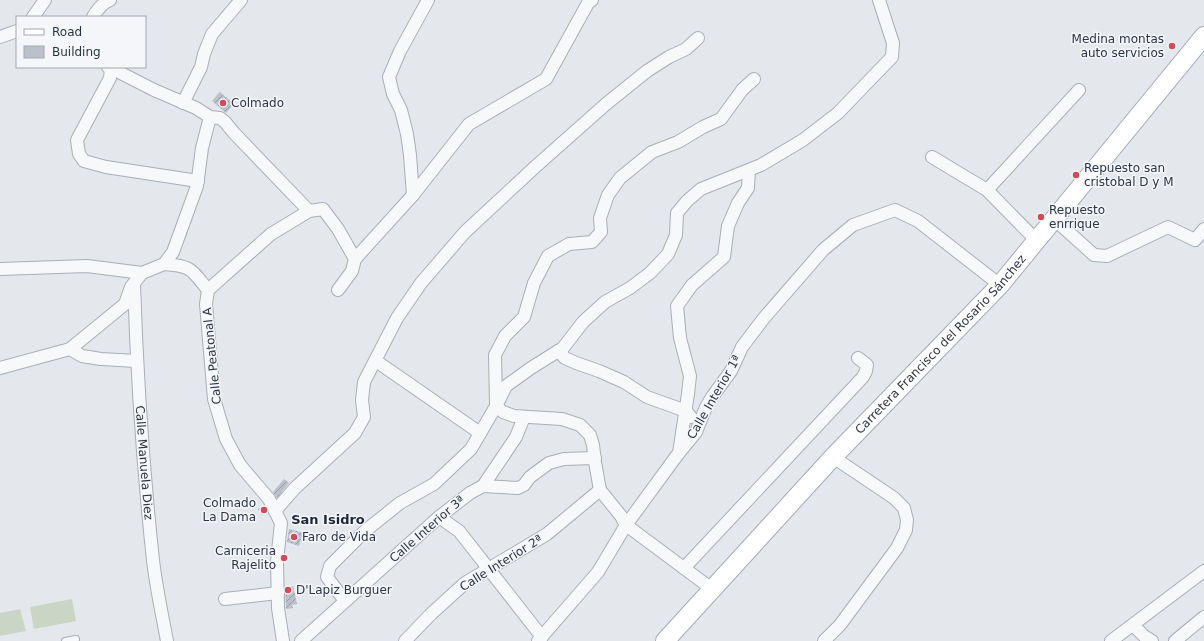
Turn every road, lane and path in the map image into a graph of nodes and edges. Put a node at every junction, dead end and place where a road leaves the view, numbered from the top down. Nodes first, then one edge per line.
1 (45, 0) edge
2 (110, 0) edge
3 (241, 0) edge
4 (428, 0) edge
5 (592, 0) edge
6 (879, 0) edge
7 (34, 16) edge
8 (94, 16) edge
9 (16, 30) edge
10 (1204, 36) edge
11 (0, 37) edge
12 (698, 38) dead end
13 (110, 68) edge
14 (754, 79) dead end
15 (1079, 90) dead end
16 (183, 103) junction
17 (210, 117) junction
18 (932, 157) dead end
19 (749, 170) junction
20 (198, 181) junction
21 (987, 190) junction
22 (414, 195) junction
23 (309, 211) junction
24 (1054, 219) junction
25 (1204, 229) edge
26 (1036, 240) junction
27 (1200, 243) edge
28 (354, 259) junction
29 (164, 264) junction
30 (0, 269) edge
31 (142, 273) junction
32 (134, 284) junction
33 (1000, 285) junction
34 (208, 290) junction
35 (338, 290) dead end
36 (70, 349) junction
37 (558, 351) junction
38 (858, 358) dead end
39 (136, 361) junction
40 (376, 361) junction
41 (0, 368) edge
42 (496, 406) junction
43 (686, 411) junction
44 (524, 417) junction
45 (696, 432) junction
46 (480, 433) junction
47 (678, 454) junction
48 (833, 457) junction
49 (595, 458) junction
50 (483, 486) junction
51 (600, 490) junction
52 (275, 511) junction
53 (439, 517) junction
54 (626, 525) junction
55 (684, 568) junction
56 (489, 569) junction
57 (1204, 571) edge
58 (712, 589) junction
59 (278, 593) junction
60 (225, 599) dead end
61 (345, 601) junction
62 (1204, 617) edge
63 (1133, 625) junction
64 (76, 639) dead end
65 (540, 639) edge
66 (66, 641) edge
67 (167, 641) edge
68 (283, 641) edge
69 (301, 641) edge
70 (405, 641) edge
71 (665, 641) edge
72 (824, 641) edge
73 (1111, 641) edge
74 (1152, 641) edge
75 (1175, 641) edge

1 - 7 street
2 - 8 street
3 - 16 street
4 - 22 street
5 - 22 street
6 - 19 street
9 - 11 street
10 - 24 main road, Carretera Francisco del Rosario Sánchez
12 - 40 street
13 - 16 street
13 - 20 street
14 - 42 street
15 - 21 street
16 - 17 street
17 - 20 street
17 - 23 street
18 - 21 street
19 - 37 street
19 - 43 street
20 - 29 street
21 - 26 street
22 - 28 street
23 - 28 street
23 - 34 street, Calle Peatonal A
24 - 26 main road, Carretera Francisco del Rosario Sánchez
24 - 27 street
25 - 27 street
26 - 33 main road, Carretera Francisco del Rosario Sánchez
28 - 35 street
29 - 31 street
29 - 34 street
30 - 31 street
31 - 32 street
32 - 36 street
32 - 39 street, Calle Manuela Diez
33 - 45 street, Calle Interior 1ª
33 - 48 main road, Carretera Francisco del Rosario Sánchez
34 - 52 street, Calle Peatonal A
36 - 39 street
36 - 41 street
37 - 42 street
37 - 43 street
38 - 55 street
39 - 67 street, Calle Manuela Diez
40 - 46 street
40 - 52 street
42 - 44 street
42 - 46 street
43 - 45 street
43 - 47 street
44 - 49 street
44 - 50 street
45 - 47 street, Calle Interior 1ª
46 - 61 street
47 - 54 street, Calle Interior 1ª
48 - 58 main road, Carretera Francisco del Rosario Sánchez
48 - 72 street
49 - 50 street
49 - 51 street
50 - 53 street, Calle Interior 3ª
51 - 54 street
51 - 56 street, Calle Interior 2ª
52 - 59 street, Calle Peatonal A
53 - 56 street
53 - 61 street, Calle Interior 3ª
54 - 55 street
54 - 65 street, Calle Interior 1ª
55 - 58 street
56 - 65 street
56 - 70 street, Calle Interior 2ª
57 - 63 street
58 - 71 main road, Carretera Francisco del Rosario Sánchez
59 - 60 street
59 - 68 street, Calle Peatonal A
61 - 69 street, Calle Interior 3ª
62 - 75 street
63 - 73 street
63 - 74 street
64 - 66 lane

